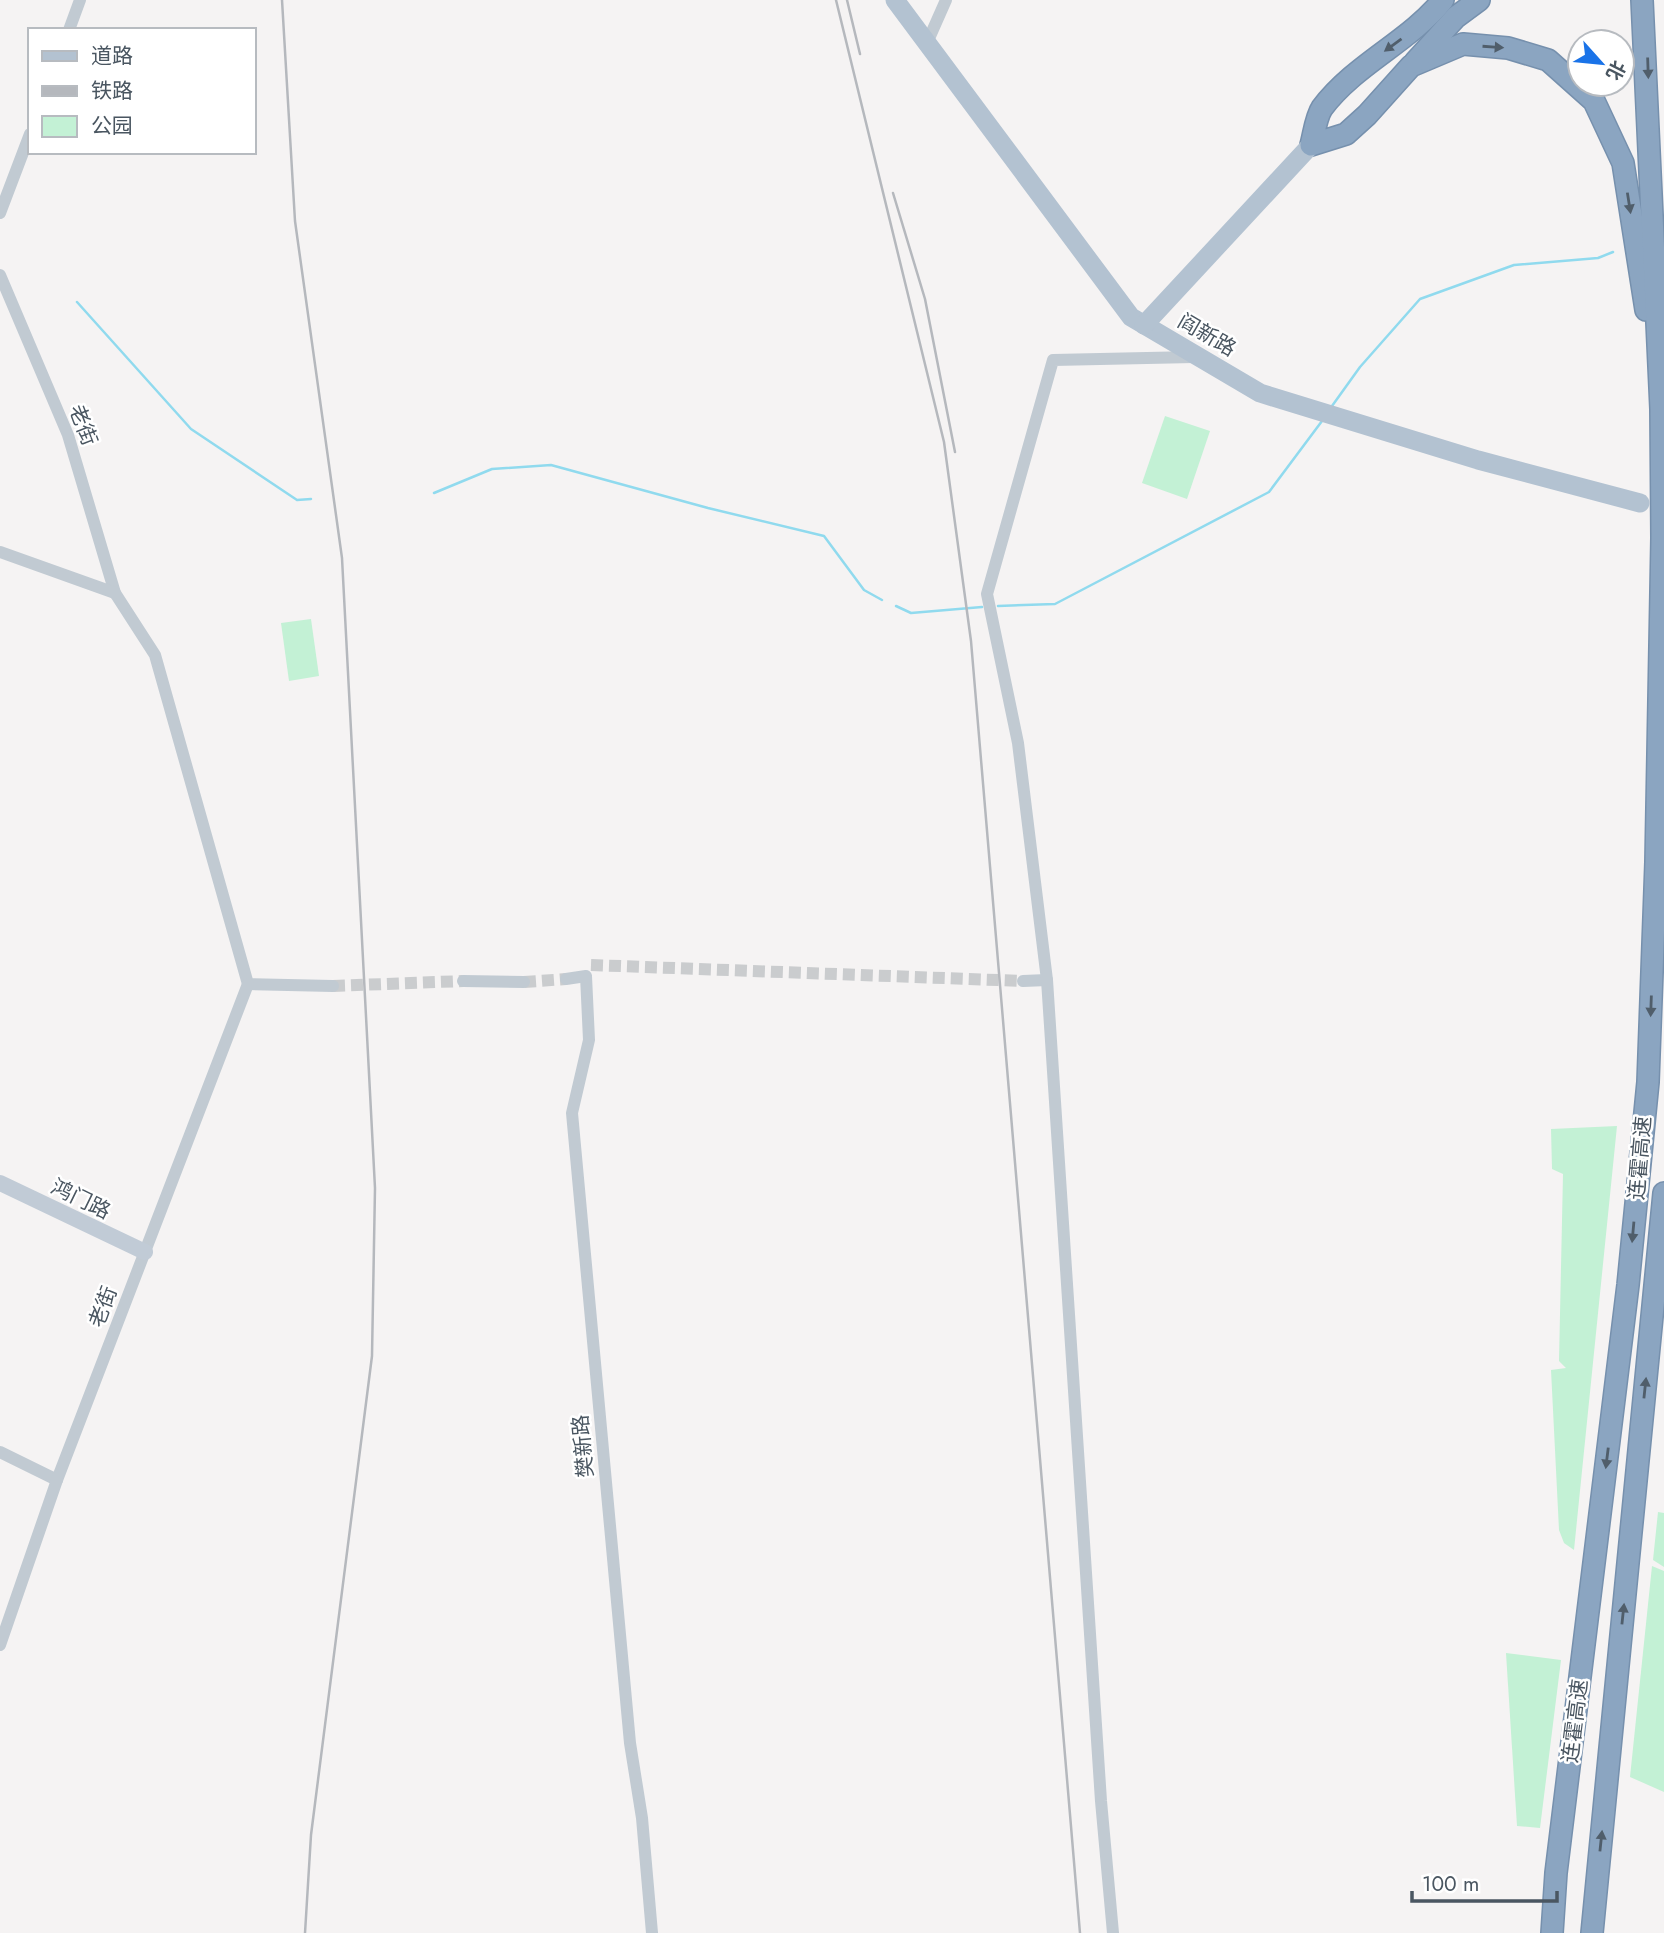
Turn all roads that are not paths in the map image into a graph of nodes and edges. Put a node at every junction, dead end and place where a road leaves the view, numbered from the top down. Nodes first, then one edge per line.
1 (80, 0) edge
2 (895, 0) edge
3 (946, 0) edge
4 (1443, 0) edge
5 (1451, 0) edge
6 (1479, 0) edge
7 (1642, 0) edge
8 (1427, 20) junction
9 (70, 28) edge
10 (927, 43) junction
11 (1411, 66) junction
12 (28, 139) edge
13 (1311, 145) junction
14 (0, 213) edge
15 (0, 275) edge
16 (1144, 325) junction
17 (1198, 356) junction
18 (1661, 409) junction
19 (1640, 503) dead end
20 (0, 552) edge
21 (115, 593) junction
22 (566, 979) tunnel mouth
23 (1047, 979) junction
24 (463, 981) tunnel mouth
25 (1023, 981) tunnel mouth
26 (524, 982) tunnel mouth
27 (248, 984) junction
28 (333, 986) tunnel mouth
29 (0, 1183) edge
30 (1664, 1193) edge
31 (145, 1252) junction
32 (0, 1452) edge
33 (57, 1480) junction
34 (0, 1645) edge
35 (652, 1933) edge
36 (1113, 1933) edge
37 (1552, 1933) edge
38 (1591, 1933) edge

1 - 9 street
2 - 10 main road, 阎新路
3 - 10 street
4 - 8 highway
5 - 8 highway
6 - 11 highway
7 -> 18 highway, 连霍高速
8 -> 13 highway
10 - 16 main road, 阎新路
11 - 13 highway
11 -> 18 highway
12 - 14 street
13 - 16 main road
15 - 21 street, 老街
16 - 17 main road, 阎新路
17 - 19 main road, 阎新路
17 - 23 street
18 -> 37 highway, 连霍高速
20 - 21 street
21 - 27 street, 老街
22 - 35 street, 樊新路
23 - 25 street
23 - 36 street
24 - 26 street
27 - 28 street
27 - 31 street, 老街
29 - 31 street, 鸿门路
38 -> 30 highway, 连霍高速
31 - 33 street, 老街
32 - 33 street
33 - 34 street, 老街

